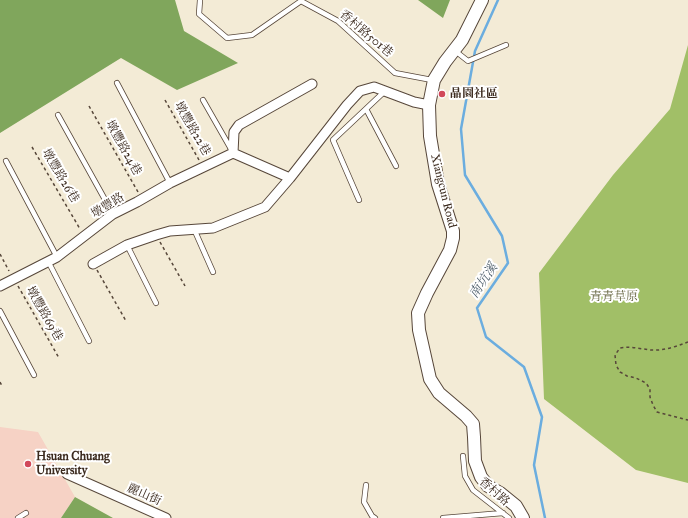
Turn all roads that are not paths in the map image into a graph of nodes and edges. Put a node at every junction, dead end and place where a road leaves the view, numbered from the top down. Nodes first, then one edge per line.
1 (200, 0) edge
2 (482, 0) edge
3 (506, 45) dead end
4 (454, 50) junction
5 (434, 80) junction
6 (117, 83) dead end
7 (312, 84) dead end
8 (385, 91) junction
9 (204, 100) dead end
10 (429, 105) junction
11 (366, 110) junction
12 (58, 115) dead end
13 (233, 153) junction
14 (6, 161) dead end
15 (396, 166) dead end
16 (290, 178) junction
17 (170, 183) junction
18 (359, 200) dead end
19 (113, 214) junction
20 (194, 229) junction
21 (127, 245) junction
22 (57, 257) junction
23 (48, 261) junction
24 (93, 264) road end
25 (213, 272) dead end
26 (0, 286) edge
27 (156, 303) dead end
28 (0, 311) edge
29 (89, 341) dead end
30 (34, 375) dead end
31 (462, 456) dead end
32 (67, 474) dead end
33 (366, 485) dead end
34 (26, 513) dead end
35 (503, 513) junction
36 (18, 518) edge
37 (166, 518) edge
38 (375, 518) edge
39 (443, 518) edge
40 (510, 518) edge
41 (523, 518) edge

1 - 5 lane, 香村路501巷
2 - 4 street, Xiangcun Road
3 - 4 lane
4 - 5 street, Xiangcun Road
5 - 10 street, Xiangcun Road
6 - 17 lane
7 - 13 street
8 - 10 street
8 - 11 lane
8 - 16 street
9 - 13 lane
10 - 41 street, Xiangcun Road
11 - 15 lane
11 - 18 lane
12 - 19 lane
13 - 16 street
13 - 17 street, 墩豐路
14 - 22 lane
16 - 20 street
17 - 19 street, 墩豐路
19 - 22 street, 墩豐路
20 - 21 street
20 - 25 lane
21 - 24 street
21 - 27 lane
22 - 23 street, 墩豐路
23 - 26 street, 墩豐路
23 - 29 lane
28 - 30 lane
31 - 35 lane, 香村路
32 - 37 street, 麗山街
33 - 38 lane
34 - 36 lane
35 - 39 lane
35 - 40 lane, 香村路

